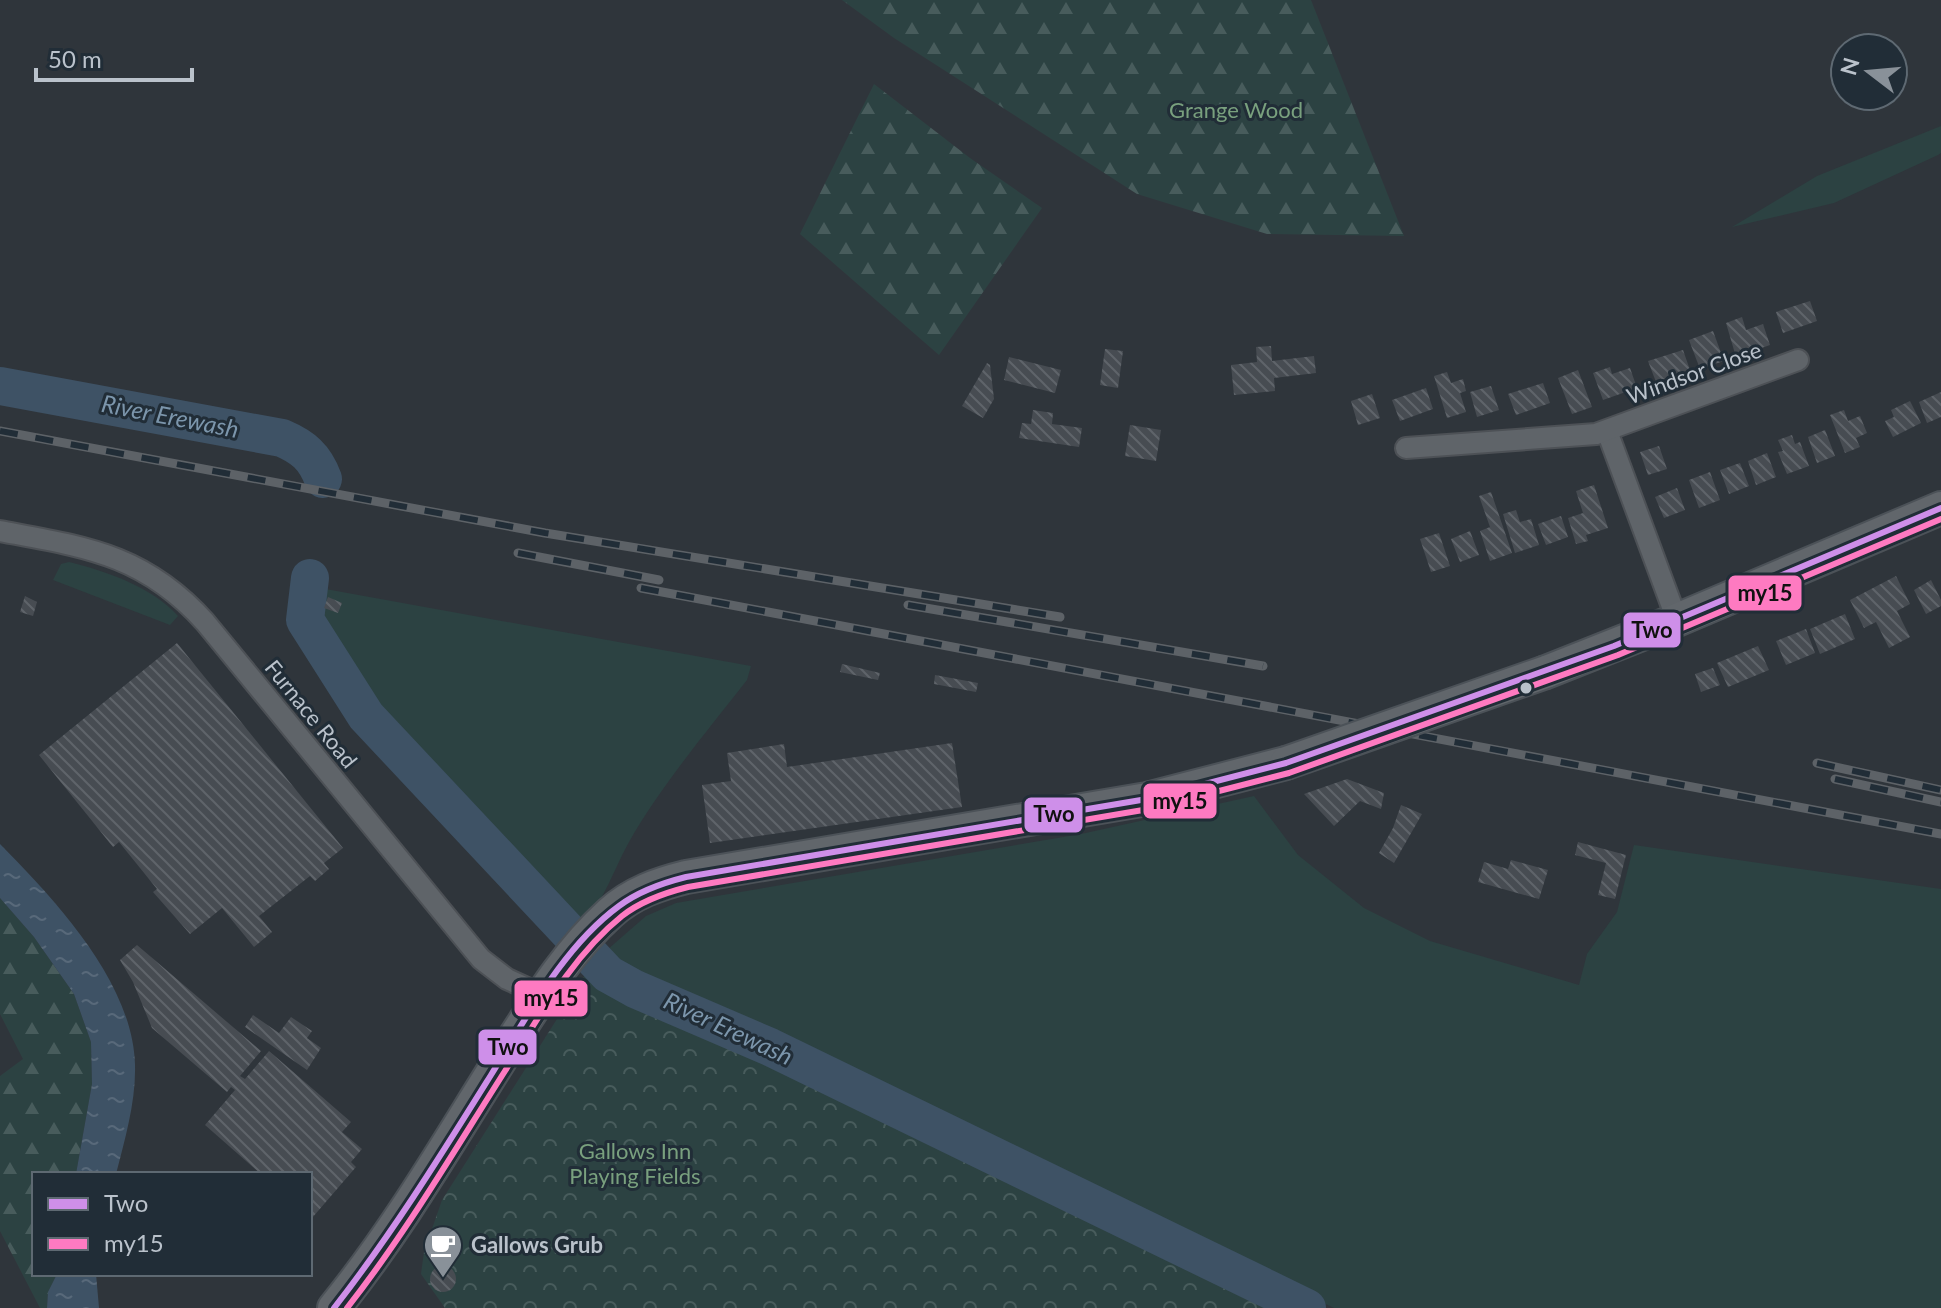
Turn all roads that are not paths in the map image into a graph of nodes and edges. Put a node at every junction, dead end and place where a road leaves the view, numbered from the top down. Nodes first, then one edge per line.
1 (1798, 360) dead end
2 (1607, 431) junction
3 (1406, 448) dead end
4 (1941, 508) edge
5 (0, 531) edge
6 (1677, 620) junction
7 (542, 995) junction
8 (334, 1308) edge

1 - 2 street, Windsor Close
2 - 3 street, Windsor Close
2 - 6 street, Windsor Close
4 - 6 main road
5 - 7 street, Furnace Road
6 - 7 main road, bridge
7 - 8 main road

